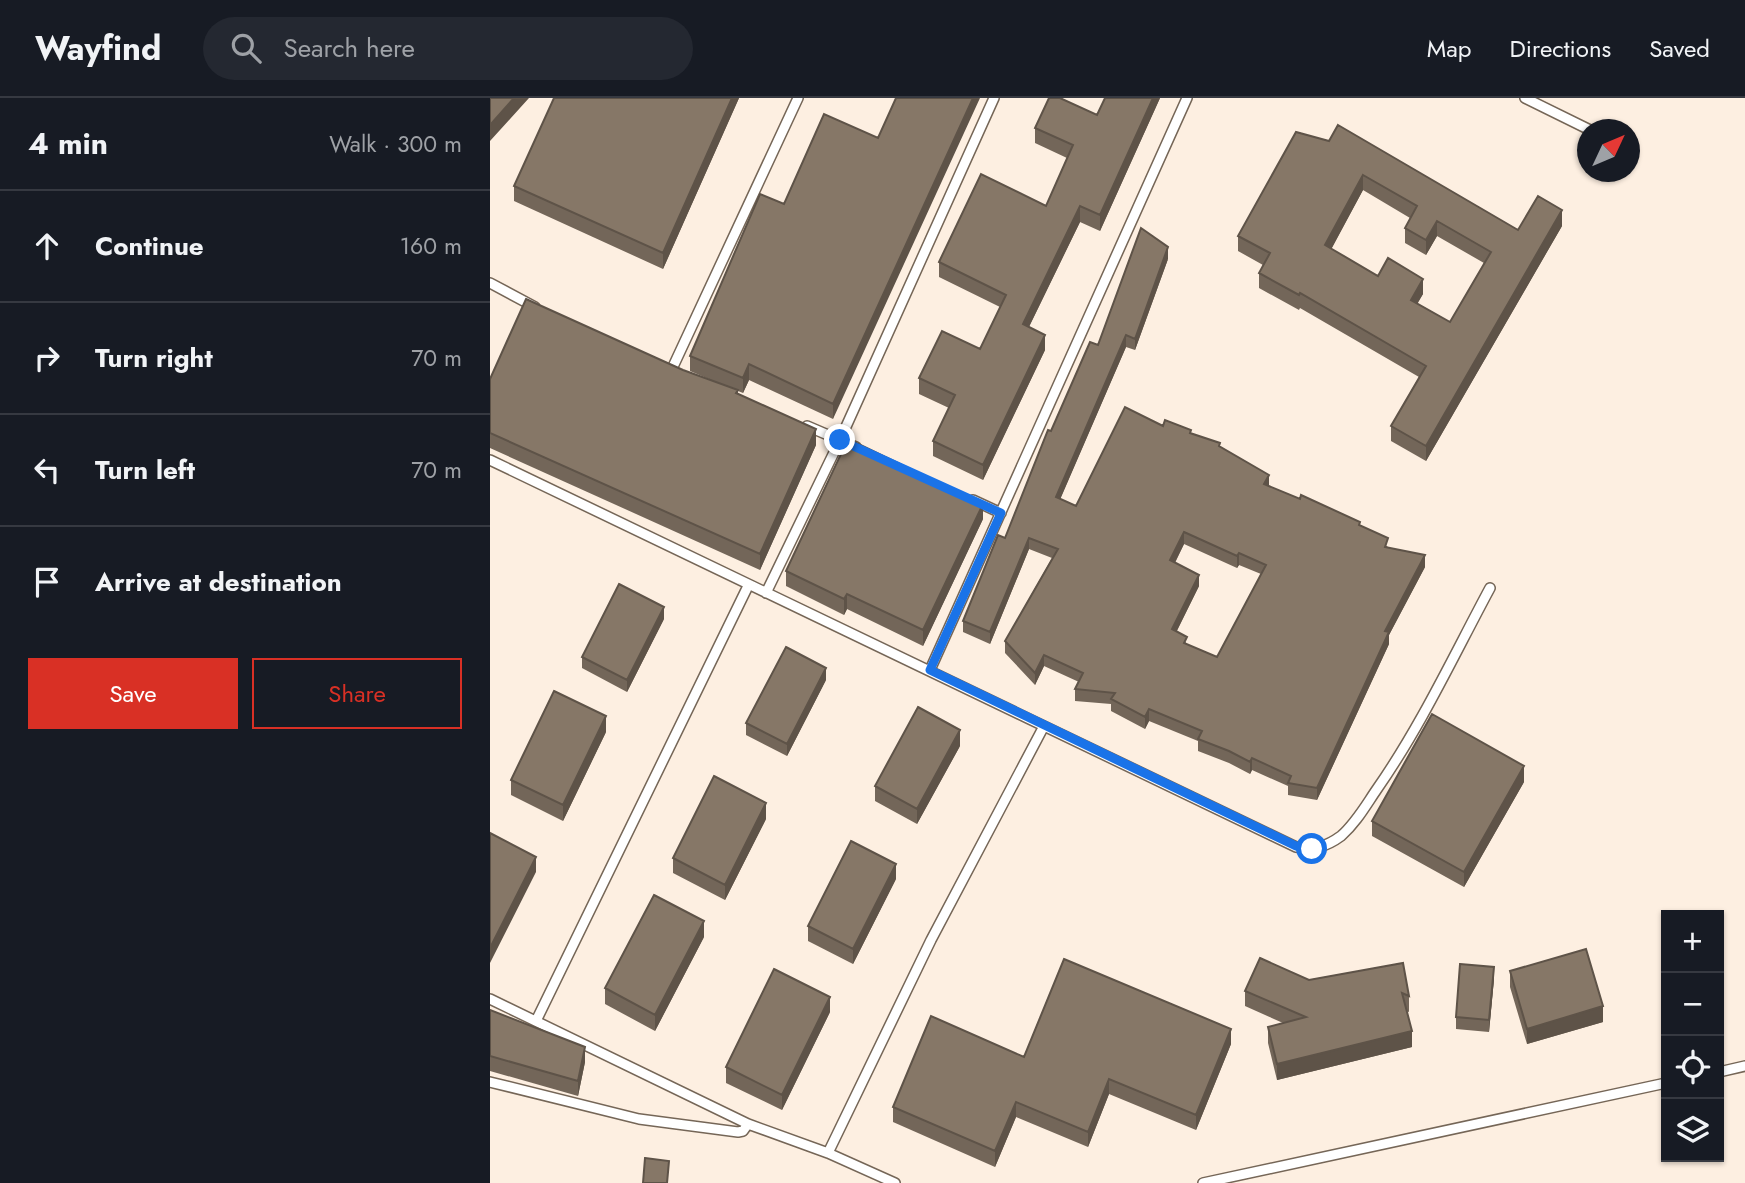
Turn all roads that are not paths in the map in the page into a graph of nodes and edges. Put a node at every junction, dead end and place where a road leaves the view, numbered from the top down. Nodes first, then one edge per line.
1 (798, 98) edge
2 (994, 98) edge
3 (1187, 98) edge
4 (1525, 98) edge
5 (1577, 124) edge
6 (490, 283) edge
7 (549, 314) edge
8 (659, 366) edge
9 (671, 371) junction
10 (684, 376) edge
11 (792, 420) edge
12 (840, 440) junction
13 (865, 451) edge
14 (490, 460) edge
15 (964, 496) edge
16 (1001, 513) junction
17 (748, 586) junction
18 (1490, 588) dead end
19 (766, 593) junction
20 (930, 670) junction
21 (1044, 726) junction
22 (490, 999) edge
23 (536, 1021) junction
24 (1745, 1066) edge
25 (1724, 1071) edge
26 (490, 1082) edge
27 (1661, 1084) edge
28 (748, 1124) junction
29 (828, 1153) junction
30 (895, 1183) edge
31 (1203, 1183) edge

1 - 9 lane
2 - 12 lane
3 - 16 lane
4 - 5 lane
6 - 7 lane
8 - 9 lane
9 - 10 lane
11 - 12 lane
12 - 13 lane
12 - 19 lane
14 - 17 lane
15 - 16 lane
16 - 20 lane
17 - 19 lane
17 - 23 lane
18 - 21 lane
19 - 20 lane
20 - 21 lane
21 - 29 lane
22 - 23 lane
23 - 28 lane
24 - 25 lane
26 - 28 lane
27 - 31 lane
28 - 29 lane
29 - 30 lane

